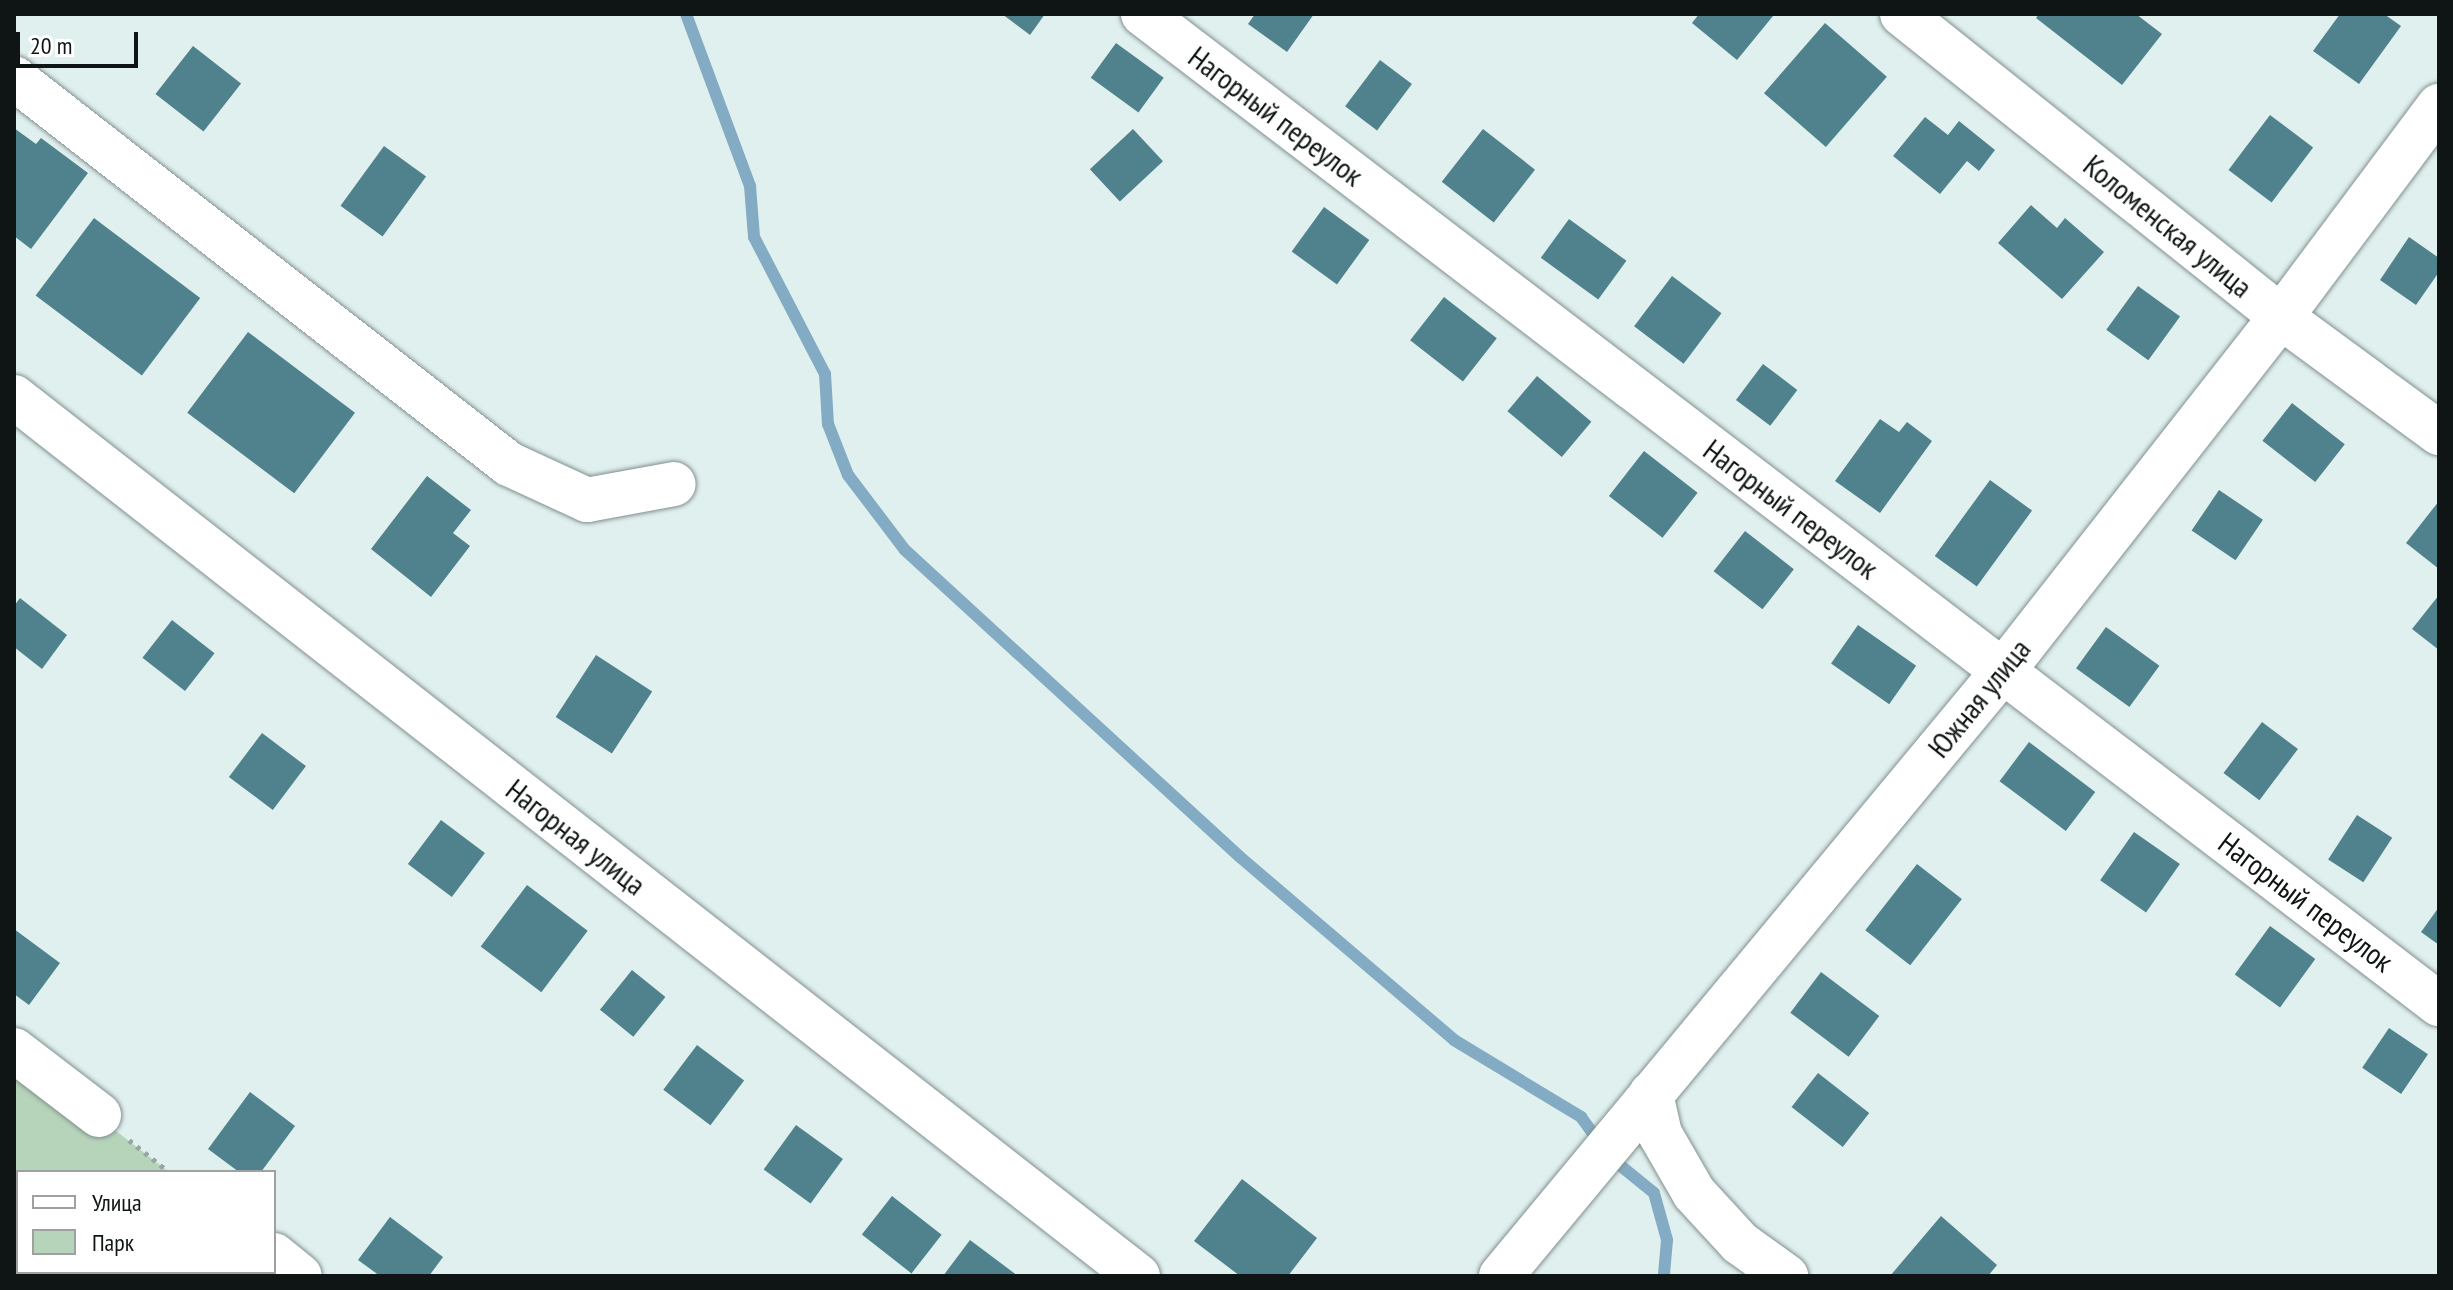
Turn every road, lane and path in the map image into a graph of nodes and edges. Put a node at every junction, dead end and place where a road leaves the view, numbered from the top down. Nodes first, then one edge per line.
1 (1143, 14) edge
2 (1902, 14) edge
3 (14, 78) edge
4 (2439, 106) edge
5 (2281, 317) junction
6 (14, 397) edge
7 (2439, 433) edge
8 (674, 484) dead end
9 (2003, 671) junction
10 (2439, 1004) edge
11 (14, 1050) edge
12 (1651, 1094) junction
13 (99, 1115) dead end
14 (276, 1257) edge
15 (300, 1276) edge
16 (1138, 1276) edge
17 (1501, 1276) edge
18 (1786, 1276) edge

1 - 9 street, Нагорный переулок
2 - 5 street, Коломенская улица
3 - 8 street
4 - 5 street, Южная улица
5 - 7 street, Коломенская улица
5 - 9 street, Южная улица
6 - 16 street, Нагорная улица
9 - 10 street, Нагорный переулок
9 - 12 street, Южная улица
11 - 13 street
12 - 17 street, Южная улица
12 - 18 street
14 - 15 street

